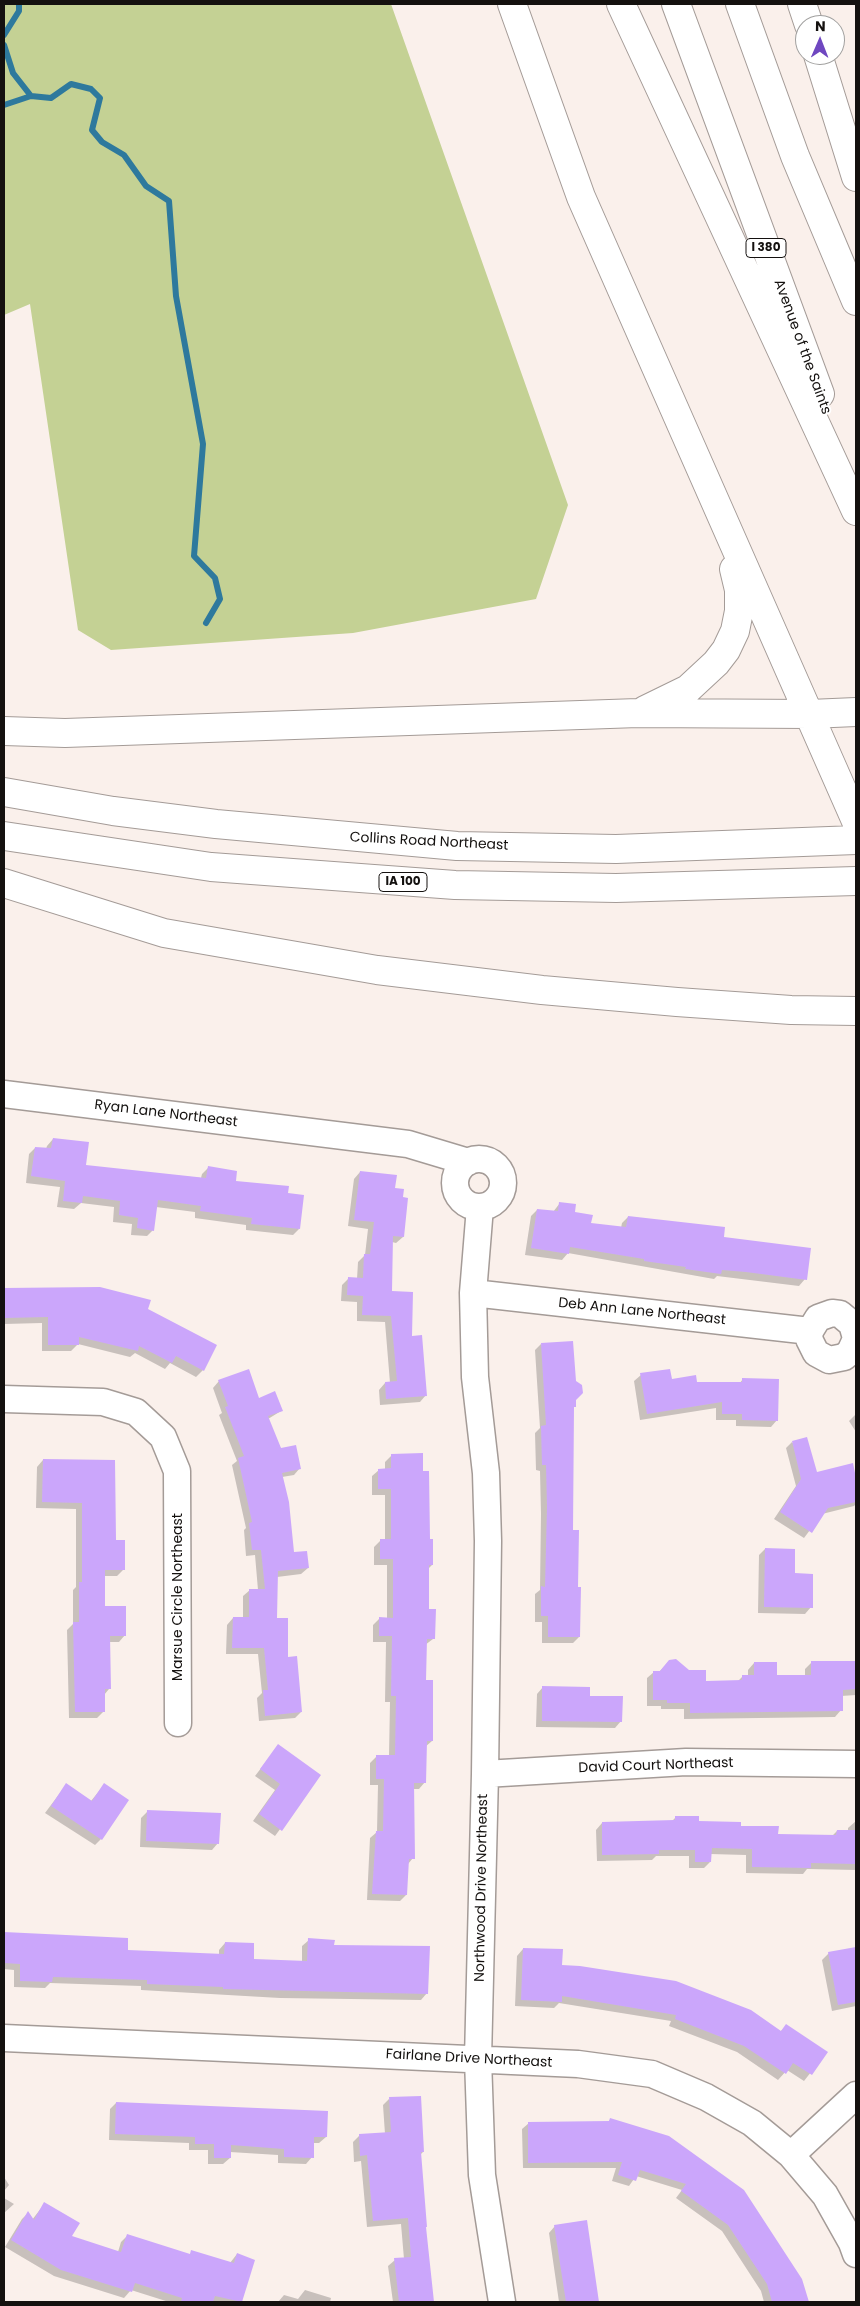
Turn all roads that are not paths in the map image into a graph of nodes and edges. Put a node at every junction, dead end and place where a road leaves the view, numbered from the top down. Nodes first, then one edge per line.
1 (512, 4) edge
2 (621, 4) edge
3 (676, 4) edge
4 (740, 4) edge
5 (821, 65) edge
6 (856, 177) edge
7 (856, 301) edge
8 (856, 493) edge
9 (711, 496) junction
10 (856, 511) edge
11 (854, 712) edge
12 (638, 713) junction
13 (810, 714) junction
14 (4, 731) edge
15 (4, 792) edge
16 (856, 821) edge
17 (4, 836) edge
18 (856, 840) edge
19 (856, 881) edge
20 (4, 883) edge
21 (791, 1010) junction
22 (856, 1010) edge
23 (856, 1026) edge
24 (4, 1094) edge
25 (468, 1162) junction
26 (480, 1207) junction
27 (473, 1293) junction
28 (810, 1331) junction
29 (856, 1338) edge
30 (4, 1399) edge
31 (178, 1723) dead end
32 (856, 1764) edge
33 (485, 1774) junction
34 (4, 2038) edge
35 (478, 2059) junction
36 (856, 2095) edge
37 (791, 2155) junction
38 (856, 2254) edge
39 (502, 2302) edge

1 - 9 highway
2 - 10 highway
3 - 8 highway, Avenue of the Saints / I 380
4 - 7 highway
5 - 6 highway
9 - 12 highway
9 - 13 highway
11 - 13 highway
12 - 13 highway
12 - 14 highway
13 - 16 highway
15 - 18 highway, Collins Road Northeast
17 - 19 highway, IA 100
20 - 21 highway
21 - 22 highway
21 - 23 highway
24 - 25 street, Ryan Lane Northeast
25 - 26 street
25 - 26 street
26 - 27 street, Northwood Drive Northeast
27 - 28 street, Deb Ann Lane Northeast
27 - 33 street, Northwood Drive Northeast
28 - 29 street
28 - 29 street
30 - 31 street, Marsue Circle Northeast
32 - 33 street, David Court Northeast
33 - 35 street, Northwood Drive Northeast
34 - 35 street, Fairlane Drive Northeast
35 - 37 street, Fairlane Drive Northeast
35 - 39 street, Northwood Drive Northeast
36 - 37 street
37 - 38 street, Fairlane Drive Northeast

